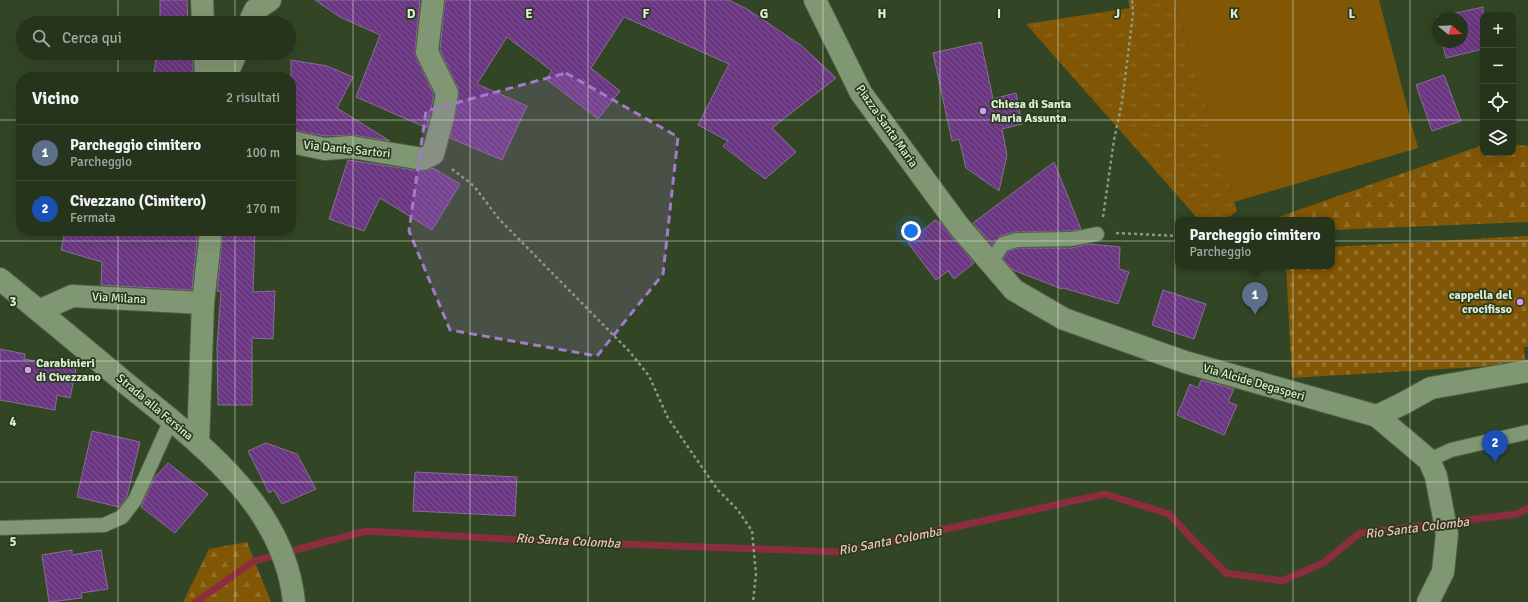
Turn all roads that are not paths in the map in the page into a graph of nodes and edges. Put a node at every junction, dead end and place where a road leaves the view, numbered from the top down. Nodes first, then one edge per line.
1 (202, 0) edge
2 (270, 0) edge
3 (433, 0) edge
4 (815, 0) edge
5 (203, 16) edge
6 (252, 16) edge
7 (205, 60) edge
8 (233, 60) edge
9 (206, 72) edge
10 (216, 72) edge
11 (296, 143) edge
12 (958, 225) joint
13 (1097, 234) road end
14 (210, 236) edge
15 (990, 263) junction
16 (1, 281) edge
17 (202, 302) junction
18 (39, 311) junction
19 (1528, 371) edge
20 (1377, 416) junction
21 (171, 420) junction
22 (1528, 432) edge
23 (198, 443) junction
24 (1432, 468) junction
25 (0, 528) edge
26 (294, 602) edge
27 (1428, 602) edge

1 - 5 street
2 - 6 street
3 - 11 street, Via Dante Sartori
4 - 12 street, Piazza Santa Maria
7 - 9 street
8 - 10 street
12 - 15 street, Via Alcide Degasperi
13 - 15 lane
14 - 17 street
15 - 20 street, Via Alcide Degasperi
16 - 18 street, Strada alla Fersina
17 - 18 street, Via Milana
17 - 23 street
18 - 21 street, Strada alla Fersina
19 - 20 street
20 - 24 street, Via Alcide Degasperi
21 - 23 street, Strada alla Fersina
21 - 25 lane
22 - 24 lane
23 - 26 street, Strada alla Fersina
24 - 27 street

